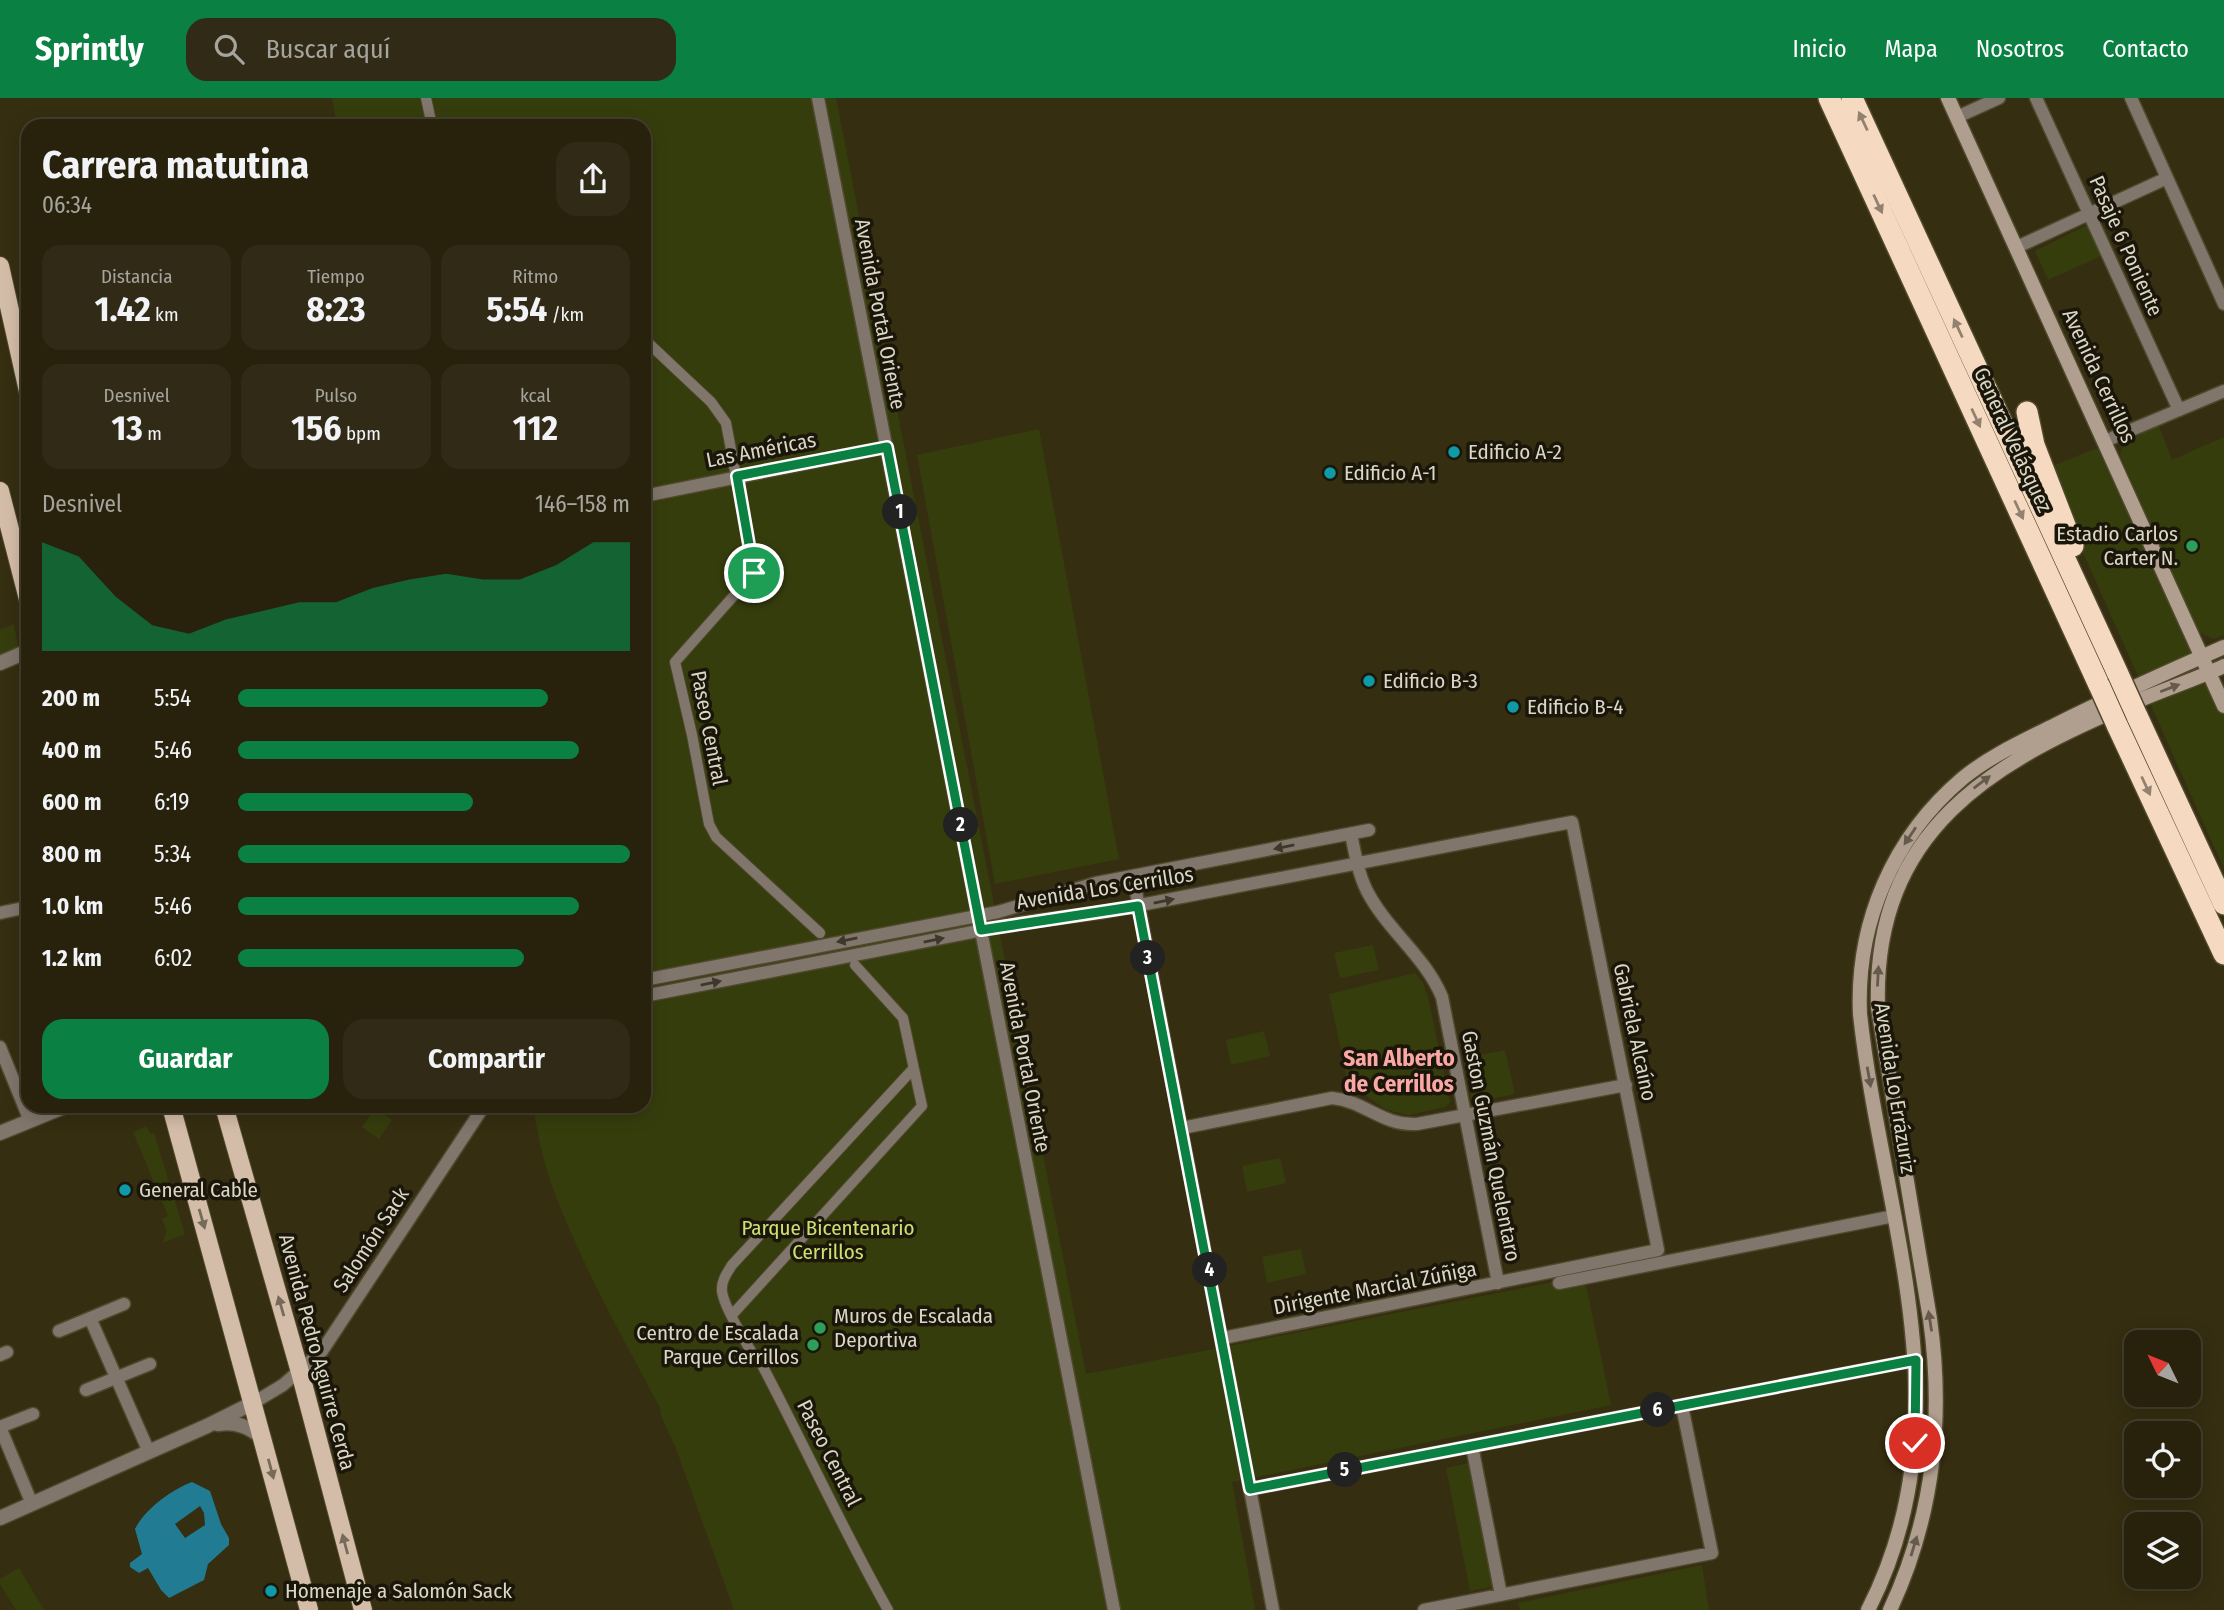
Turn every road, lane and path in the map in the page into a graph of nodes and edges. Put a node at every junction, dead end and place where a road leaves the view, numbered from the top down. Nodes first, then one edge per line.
1 (426, 98) edge
2 (818, 98) edge
3 (1829, 98) edge
4 (1852, 98) edge
5 (1948, 98) edge
6 (2000, 98) edge
7 (2036, 98) edge
8 (2131, 98) edge
9 (1957, 117) junction
10 (430, 119) edge
11 (2167, 178) junction
12 (2090, 213) junction
13 (2017, 247) junction
14 (0, 266) edge
15 (2222, 295) edge
16 (651, 346) edge
17 (21, 360) edge
18 (2224, 391) edge
19 (2179, 410) junction
20 (2027, 412) dead end
21 (2105, 441) junction
22 (887, 447) junction
23 (737, 476) junction
24 (0, 491) edge
25 (651, 494) edge
26 (21, 572) edge
27 (2100, 635) junction
28 (2224, 647) edge
29 (21, 655) edge
30 (2202, 657) junction
31 (0, 663) edge
32 (2224, 667) edge
33 (2209, 673) junction
34 (2224, 706) edge
35 (2127, 720) junction
36 (1572, 822) joint
37 (1368, 830) dead end
38 (1351, 834) junction
39 (1357, 863) junction
40 (1133, 876) junction
41 (2224, 904) edge
42 (1138, 906) junction
43 (21, 908) edge
44 (0, 913) edge
45 (978, 916) junction
46 (981, 930) junction
47 (820, 933) dead end
48 (2224, 954) edge
49 (855, 965) dead end
50 (651, 979) edge
51 (651, 995) edge
52 (0, 1047) edge
53 (913, 1069) junction
54 (1626, 1085) junction
55 (21, 1099) edge
56 (27, 1113) edge
57 (49, 1113) edge
58 (173, 1113) edge
59 (226, 1113) edge
60 (479, 1113) edge
61 (1464, 1116) junction
62 (30, 1121) junction
63 (1182, 1128) junction
64 (0, 1133) edge
65 (1894, 1216) junction
66 (1658, 1251) joint
67 (1498, 1283) junction
68 (1559, 1283) dead end
69 (124, 1304) dead end
70 (732, 1315) junction
71 (90, 1318) junction
72 (59, 1331) dead end
73 (1223, 1338) junction
74 (1916, 1360) junction
75 (150, 1364) dead end
76 (300, 1372) junction
77 (117, 1378) junction
78 (86, 1390) dead end
79 (253, 1403) junction
80 (1682, 1406) junction
81 (33, 1414) dead end
82 (207, 1426) junction
83 (0, 1427) edge
84 (264, 1439) junction
85 (1472, 1446) junction
86 (149, 1452) junction
87 (1250, 1489) junction
88 (32, 1504) junction
89 (0, 1518) edge
90 (1501, 1595) junction
91 (309, 1610) edge
92 (363, 1610) edge
93 (888, 1610) edge
94 (1114, 1610) edge
95 (1273, 1610) edge
96 (1424, 1610) edge
97 (1868, 1610) edge
98 (1890, 1610) edge

1 - 10 street
2 - 22 street, Avenida Portal Oriente
3 -> 35 highway, General Velásquez, bridge
27 -> 4 highway, General Velásquez
5 - 9 main road, Avenida Cerrillos
6 - 9 street
7 - 12 street, Pasaje 6 Poniente
8 - 11 street
9 - 13 main road, Avenida Cerrillos
11 - 12 street
11 - 15 street
12 - 13 street
12 - 19 street, Pasaje 6 Poniente
13 - 21 main road, Avenida Cerrillos
14 - 17 main road
16 - 23 street, Paseo Central
18 - 19 street
19 - 21 street
20 - 27 highway
21 - 30 main road, Avenida Cerrillos
22 - 23 street, Las Américas
22 - 45 street, Avenida Portal Oriente
23 - 25 street, Las Américas
23 - 47 street, Paseo Central
24 - 26 main road
27 - 35 highway, General Velásquez, bridge
28 - 30 main road, Avenida Lo Errázuriz
29 - 31 street
30 - 33 main road, Avenida Cerrillos
30 -> 65 main road, Avenida Lo Errázuriz
32 - 33 main road, Avenida Lo Errázuriz
33 - 34 main road, Avenida Cerrillos
98 -> 33 main road, Avenida Lo Errázuriz
35 - 41 highway, General Velásquez
35 -> 48 highway, General Velásquez
36 - 39 street, Avenida Los Cerrillos
36 - 54 street, Gabriela Alcaíno
37 - 38 street, Avenida Los Cerrillos
38 - 39 street, Gaston Guzmán Quelentaro
38 -> 40 street, Avenida Los Cerrillos
42 -> 39 street, Avenida Los Cerrillos
39 - 61 street, Gaston Guzmán Quelentaro
40 - 42 street
40 - 45 street, Avenida Los Cerrillos
42 - 46 street, Avenida Los Cerrillos
42 - 63 street
43 - 44 street
45 - 46 street, Avenida Portal Oriente
45 -> 50 street, Avenida Los Cerrillos
51 -> 46 street, Avenida Los Cerrillos
46 - 94 street, Avenida Portal Oriente
49 - 53 street
52 - 55 street
53 - 70 street
53 - 70 street, Paseo Central
54 - 61 street
54 - 66 street, Gabriela Alcaíno
56 - 62 street
57 - 62 street
58 -> 79 main road
76 -> 59 main road, Avenida Pedro Aguirre Cerda
60 - 76 street, Salomón Sack
61 - 63 street
61 - 67 street, Gaston Guzmán Quelentaro
62 - 64 street
63 - 73 street
65 - 68 street
65 - 74 main road, Avenida Lo Errázuriz
66 - 67 street, Dirigente Marcial Zúñiga
67 - 73 street, Dirigente Marcial Zúñiga
69 - 71 street
70 - 93 street, Paseo Central
71 - 72 street
71 - 77 street
73 - 87 street
74 - 80 street
74 - 97 main road, Avenida Lo Errázuriz
75 - 77 street
76 - 79 street, Salomón Sack
92 -> 76 main road, Avenida Pedro Aguirre Cerda
77 - 78 street
77 - 86 street
79 - 82 street, Salomón Sack
79 - 84 main road
80 - 85 street
80 - 90 street
81 - 83 street
82 - 84 street, Salomón Sack
82 - 86 street, Salomón Sack
83 - 88 street
84 -> 91 main road
85 - 87 street
85 - 90 street
86 - 88 street, Salomón Sack
87 - 95 street
88 - 89 street, Salomón Sack
90 - 96 street

